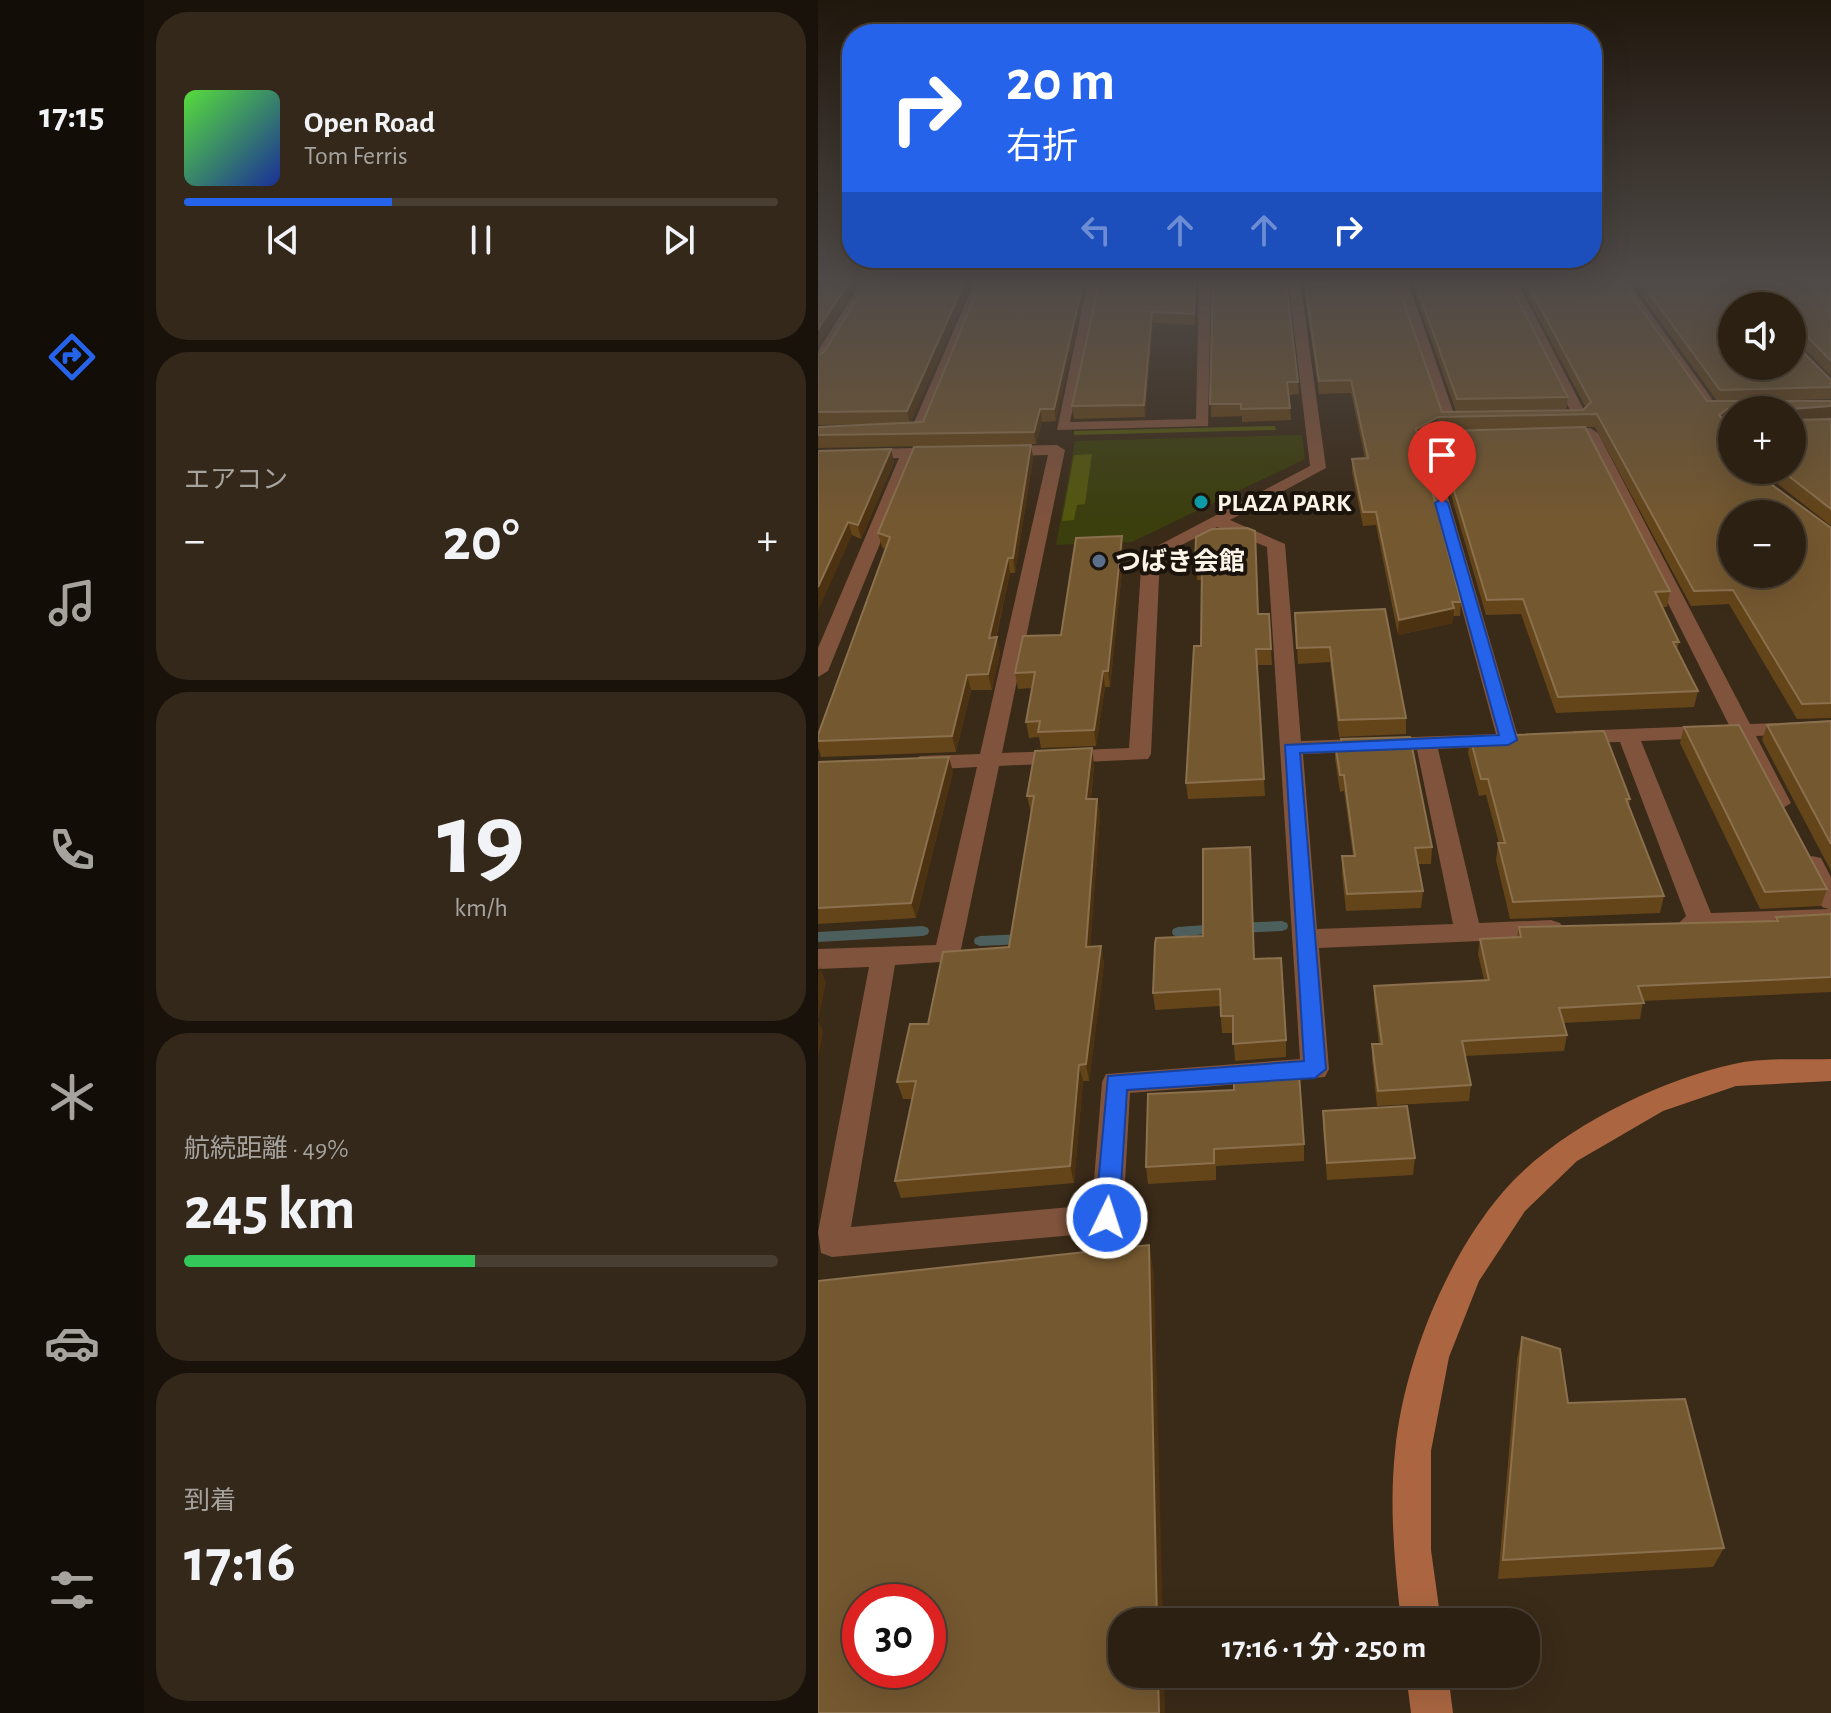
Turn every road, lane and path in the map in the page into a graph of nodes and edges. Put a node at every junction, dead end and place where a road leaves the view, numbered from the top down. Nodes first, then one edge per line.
1 (948, 359) edge
2 (1077, 359) edge
3 (1204, 359) edge
4 (1307, 359) edge
5 (1425, 359) edge
6 (1551, 359) edge
7 (1677, 359) edge
8 (1712, 409) edge
9 (1492, 418) edge
10 (875, 432) edge
11 (1483, 436) edge
12 (983, 451) edge
13 (953, 452) edge
14 (909, 453) junction
15 (818, 456) edge
16 (1216, 520) junction
17 (818, 671) edge
18 (1831, 727) edge
19 (1743, 730) junction
20 (1628, 735) junction
21 (1553, 738) edge
22 (1426, 743) junction
23 (1291, 748) junction
24 (989, 760) junction
25 (896, 764) edge
26 (1787, 816) edge
27 (1802, 844) edge
28 (1831, 901) edge
29 (1831, 918) edge
30 (1702, 923) junction
31 (1671, 924) edge
32 (1577, 928) edge
33 (1468, 932) junction
34 (1306, 939) junction
35 (884, 956) junction
36 (818, 959) edge
37 (1831, 1070) edge
38 (1419, 1608) edge
39 (1429, 1688) edge
40 (1432, 1713) edge

1 - 10 street
2 - 3 street
4 - 16 street
5 - 9 street
6 - 19 street
7 - 8 street
11 - 22 street
12 - 24 street
13 - 14 street
14 - 15 street
14 - 17 street
16 - 23 street
16 - 24 street
18 - 19 street
19 - 20 street
19 - 26 street
20 - 21 street
20 - 30 street
22 - 23 street
22 - 33 street
23 - 34 street
24 - 25 street
24 - 35 street
27 - 28 street
29 - 30 street
30 - 31 street
32 - 33 street
33 - 34 street
34 - 35 street
35 - 36 street
37 - 38 street
39 - 40 street

